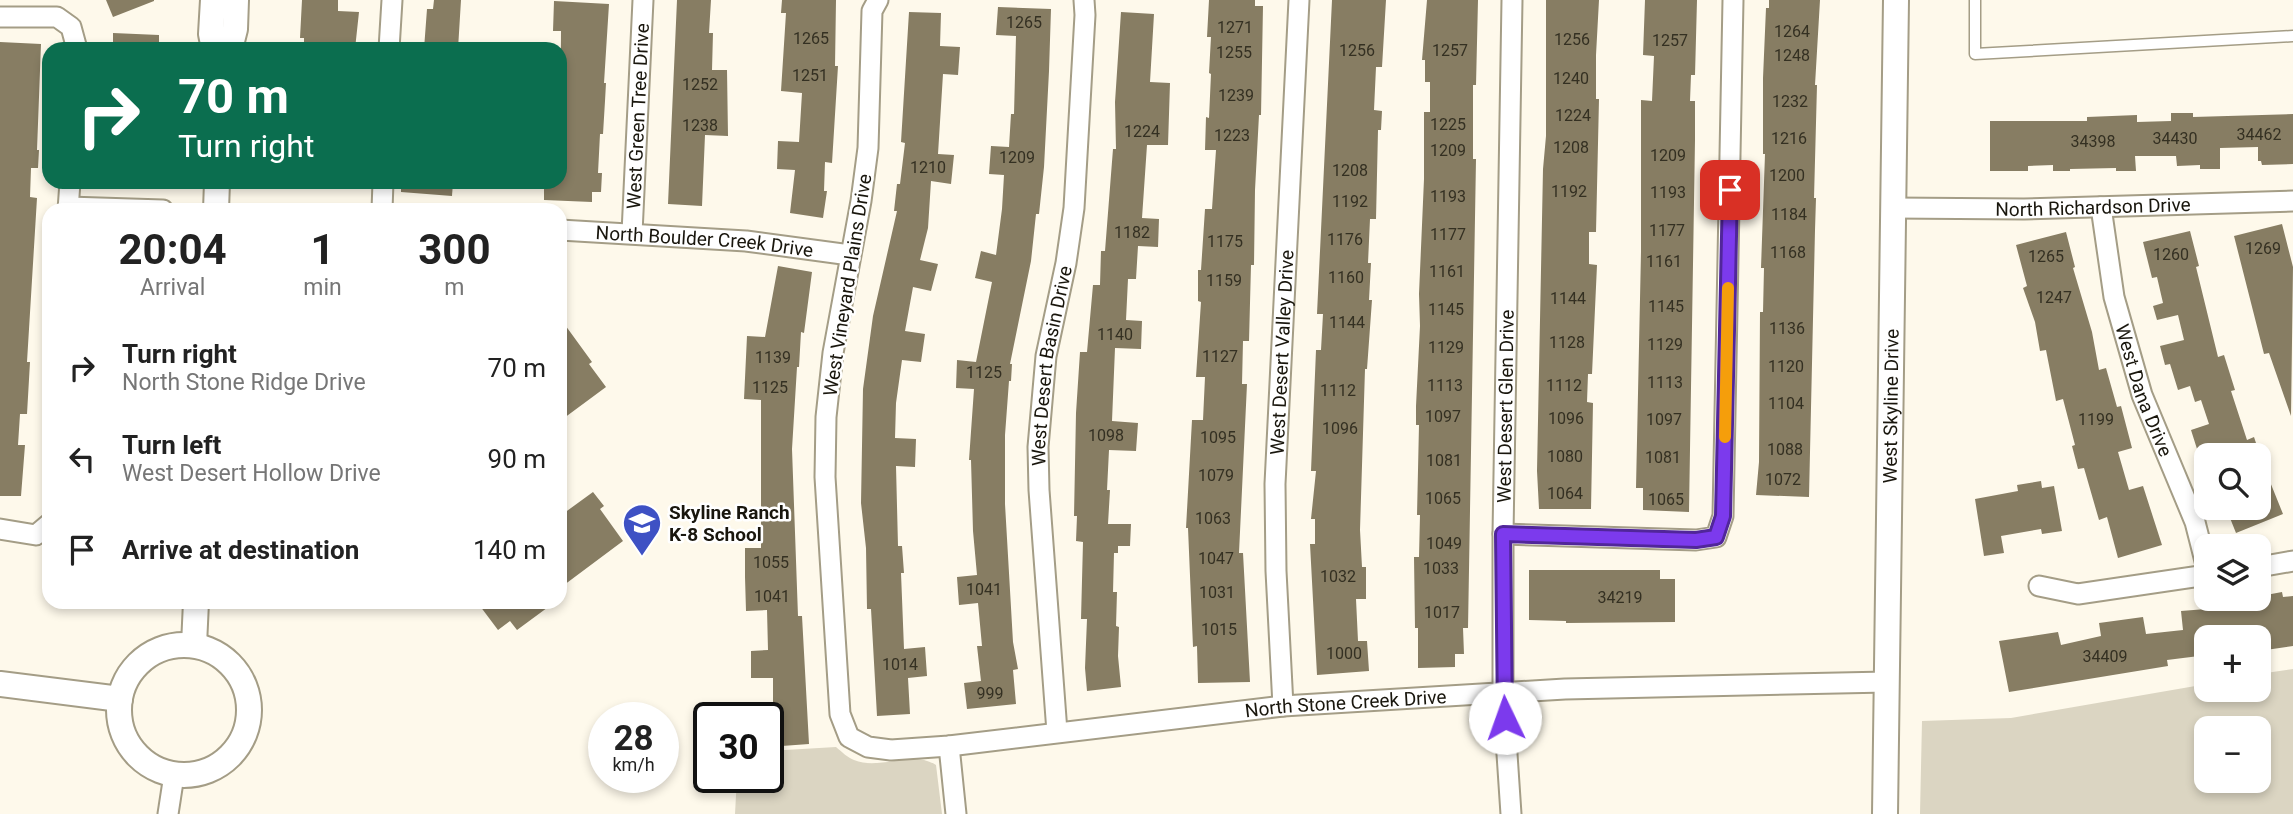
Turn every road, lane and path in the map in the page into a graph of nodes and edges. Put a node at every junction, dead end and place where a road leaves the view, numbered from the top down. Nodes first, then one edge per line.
1 (213, 0) edge
2 (236, 0) edge
3 (392, 0) edge
4 (643, 0) edge
5 (878, 0) edge
6 (1084, 0) edge
7 (1298, 0) edge
8 (1512, 0) edge
9 (1734, 0) edge
10 (1896, 0) edge
11 (1975, 0) edge
12 (0, 18) edge
13 (2293, 36) edge
14 (75, 42) edge
15 (213, 42) edge
16 (231, 42) edge
17 (389, 42) edge
18 (2293, 201) edge
19 (2101, 207) junction
20 (1894, 208) junction
21 (567, 230) edge
22 (632, 233) junction
23 (850, 255) junction
24 (0, 529) edge
25 (42, 530) edge
26 (1503, 534) junction
27 (2197, 534) edge
28 (2293, 561) edge
29 (2271, 564) edge
30 (2194, 577) edge
31 (2039, 586) dead end
32 (196, 609) edge
33 (194, 645) junction
34 (1887, 682) junction
35 (0, 684) edge
36 (1503, 694) junction
37 (120, 699) junction
38 (1283, 706) junction
39 (1057, 732) junction
40 (849, 737) joint
41 (949, 746) junction
42 (174, 775) junction
43 (167, 814) edge
44 (956, 814) edge
45 (1511, 814) edge
46 (1885, 814) edge

1 - 15 street
2 - 16 street
3 - 17 street
4 - 22 street, West Green Tree Drive
5 - 23 street, West Vineyard Plains Drive
6 - 39 street, West Desert Basin Drive
7 - 38 street, West Desert Valley Drive
8 - 26 street, West Desert Glen Drive
9 - 26 street
10 - 20 street, West Skyline Drive
11 - 13 lane
12 - 14 street
18 - 19 street, North Richardson Drive
19 - 20 street, North Richardson Drive
19 - 27 street, West Dana Drive
20 - 34 street, West Skyline Drive
21 - 22 street, North Boulder Creek Drive
22 - 23 street, North Boulder Creek Drive
23 - 40 street, West Vineyard Plains Drive
24 - 25 street
26 - 36 street, West Desert Glen Drive
28 - 29 street
30 - 31 street
32 - 33 street
33 - 37 street
33 - 42 street
34 - 36 street, North Stone Creek Drive
34 - 46 street, West Skyline Drive
35 - 37 street
36 - 38 street, North Stone Creek Drive
36 - 45 street, West Desert Glen Drive
37 - 42 street
38 - 39 street, North Stone Creek Drive
39 - 41 street, North Stone Creek Drive
40 - 41 street, North Stone Creek Drive
41 - 44 street
42 - 43 street

